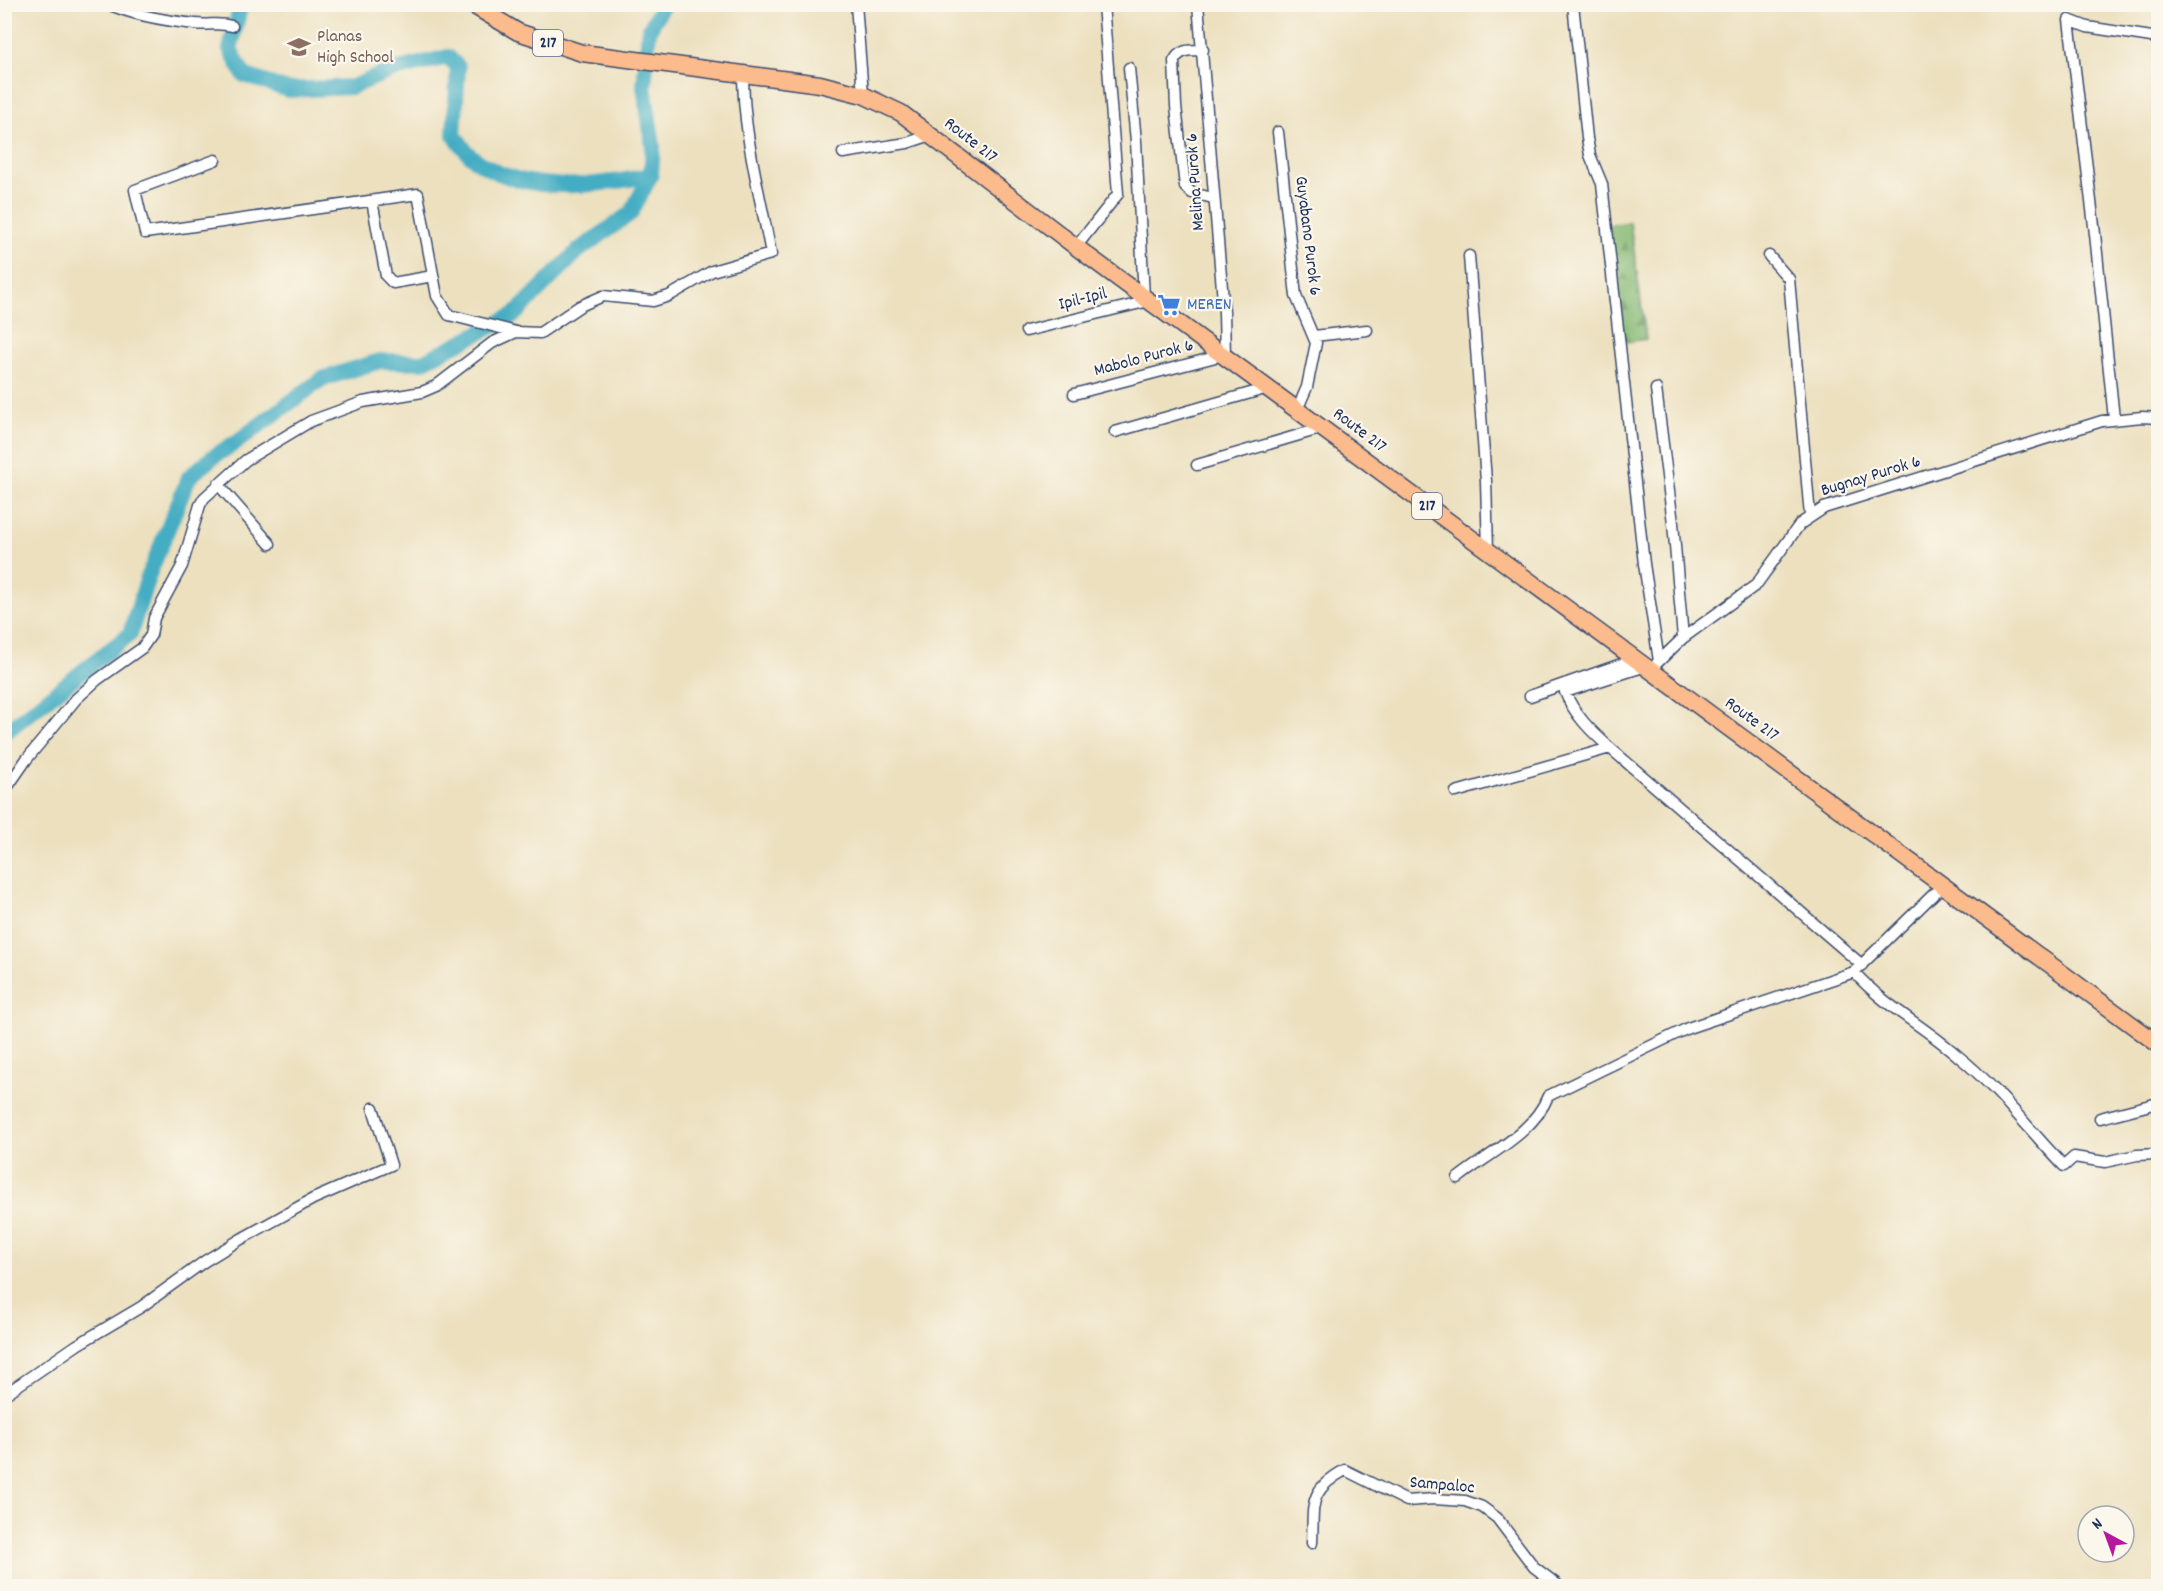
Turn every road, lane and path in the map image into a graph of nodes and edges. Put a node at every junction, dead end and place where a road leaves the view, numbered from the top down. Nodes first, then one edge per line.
1 (108, 4) edge
2 (471, 4) edge
3 (856, 4) edge
4 (1103, 4) edge
5 (1198, 4) edge
6 (1573, 4) edge
7 (232, 26) dead end
8 (2158, 38) edge
9 (1203, 50) junction
10 (1129, 68) dead end
11 (743, 72) junction
12 (863, 95) junction
13 (1278, 132) dead end
14 (932, 135) junction
15 (843, 153) dead end
16 (215, 160) dead end
17 (1213, 198) junction
18 (372, 201) junction
19 (1076, 247) junction
20 (1468, 256) dead end
21 (1769, 256) dead end
22 (433, 276) junction
23 (1146, 299) junction
24 (1367, 330) dead end
25 (516, 332) junction
26 (1026, 332) dead end
27 (1314, 336) junction
28 (1224, 356) junction
29 (1268, 388) junction
30 (1656, 388) dead end
31 (1074, 394) dead end
32 (1297, 410) junction
33 (2158, 418) edge
34 (2114, 419) junction
35 (1323, 428) junction
36 (1115, 432) dead end
37 (1197, 465) dead end
38 (218, 484) junction
39 (1810, 516) junction
40 (270, 544) dead end
41 (1488, 550) junction
42 (1683, 638) junction
43 (1648, 664) junction
44 (1530, 696) dead end
45 (1610, 748) junction
46 (4, 792) edge
47 (1456, 792) dead end
48 (1941, 887) junction
49 (1858, 968) junction
50 (2158, 1044) edge
51 (2158, 1103) edge
52 (373, 1108) dead end
53 (2100, 1118) dead end
54 (2158, 1154) edge
55 (1458, 1178) dead end
56 (4, 1395) edge
57 (1312, 1543) dead end
58 (1559, 1587) edge

1 - 7 street
2 - 11 main road, Route 217 / 217
3 - 12 street
4 - 19 street
5 - 9 street, Melina Purok 6
6 - 43 street
8 - 34 street
9 - 17 street, Melina Purok 6
9 - 17 street
10 - 23 street
11 - 12 main road, Route 217 / 217
11 - 25 street
12 - 14 main road, Route 217 / 217
13 - 27 street, Guyabano Purok 6
14 - 15 street
14 - 19 main road, Route 217 / 217
16 - 18 street
17 - 28 street, Melina Purok 6
18 - 22 street
18 - 22 street
19 - 23 main road, Route 217 / 217
20 - 41 street
21 - 39 street
22 - 25 street
23 - 26 street, Ipil-Ipil
23 - 28 main road, Route 217 / 217
24 - 27 street
25 - 38 street
27 - 32 street, Guyabano Purok 6
28 - 29 main road, Route 217 / 217
28 - 31 street, Mabolo Purok 6
29 - 32 main road, Route 217 / 217
29 - 36 street
30 - 42 street
32 - 35 main road, Route 217 / 217
33 - 34 street, Bugnay Purok 6
34 - 39 street, Bugnay Purok 6
35 - 37 street
35 - 41 main road, Route 217 / 217
38 - 40 street
38 - 46 street
39 - 42 street, Bugnay Purok 6
41 - 43 main road, Route 217 / 217
42 - 43 street, Bugnay Purok 6
43 - 44 street
43 - 45 street
43 - 48 main road, Route 217 / 217
45 - 47 street
45 - 49 street
48 - 49 street
48 - 50 main road, Route 217 / 217
49 - 54 street
49 - 55 street
51 - 53 street
52 - 56 street
57 - 58 street, Sampaloc

